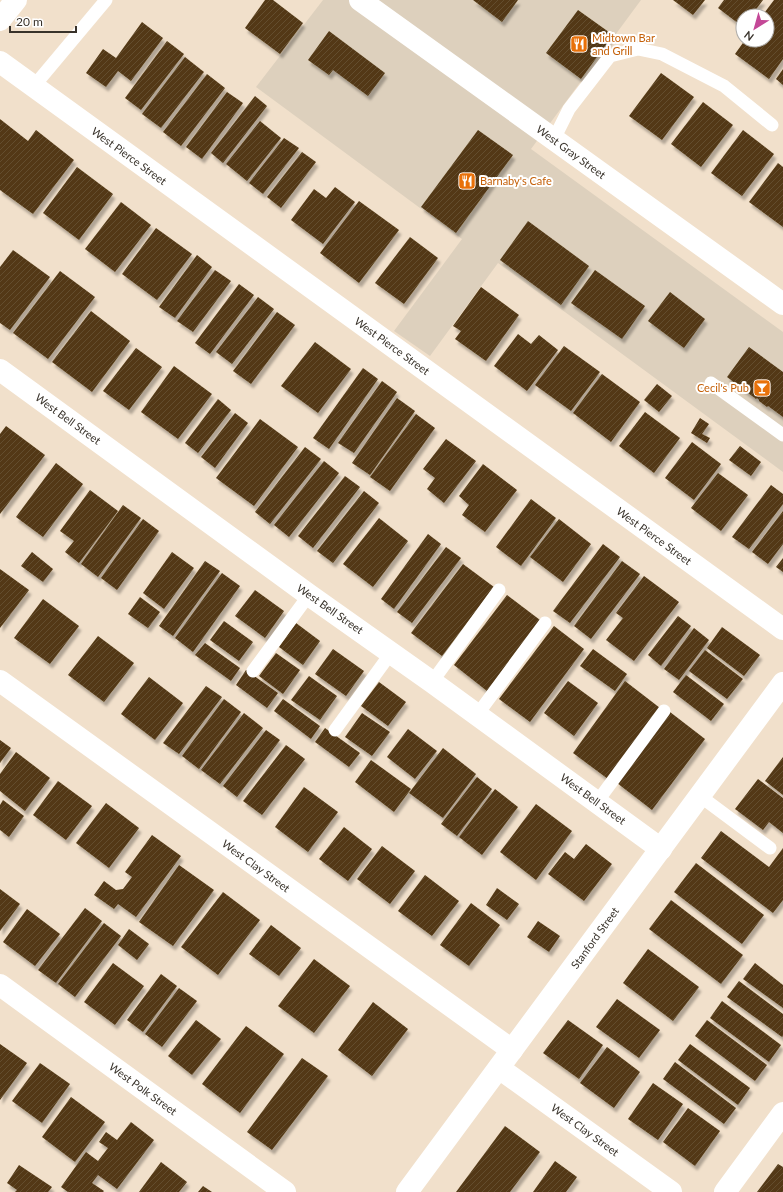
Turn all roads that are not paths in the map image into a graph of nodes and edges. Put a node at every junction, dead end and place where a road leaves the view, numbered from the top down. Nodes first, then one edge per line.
1 (16, 0) edge
2 (106, 0) edge
3 (360, 0) edge
4 (0, 20) edge
5 (0, 62) edge
6 (34, 86) junction
7 (772, 125) dead end
8 (554, 139) junction
9 (783, 304) edge
10 (0, 370) edge
11 (711, 382) dead end
12 (783, 435) edge
13 (499, 590) dead end
14 (309, 595) junction
15 (545, 623) dead end
16 (783, 629) edge
17 (391, 653) junction
18 (253, 671) dead end
19 (0, 681) edge
20 (432, 682) junction
21 (783, 683) edge
22 (664, 711) dead end
23 (477, 715) junction
24 (335, 730) dead end
25 (700, 796) junction
26 (597, 802) junction
27 (661, 848) junction
28 (770, 848) dead end
29 (0, 985) edge
30 (512, 1050) junction
31 (499, 1068) junction
32 (783, 1113) edge
33 (285, 1192) edge
34 (407, 1192) edge
35 (671, 1192) edge
36 (725, 1192) edge

1 - 4 street
2 - 6 lane
3 - 8 street, West Gray Street
5 - 6 street, West Pierce Street
6 - 16 street, West Pierce Street
7 - 8 lane
8 - 9 street, West Gray Street
10 - 14 street, West Bell Street
11 - 12 lane
13 - 20 lane
14 - 17 street, West Bell Street
14 - 18 lane
15 - 23 lane
17 - 20 street, West Bell Street
17 - 24 lane
19 - 30 street, West Clay Street
20 - 23 street, West Bell Street
21 - 25 street, Stanford Street
22 - 26 lane
23 - 26 street, West Bell Street
25 - 27 street, Stanford Street
25 - 28 lane
26 - 27 street, West Bell Street
27 - 30 street, Stanford Street
29 - 33 street, West Polk Street
30 - 31 street, Stanford Street
31 - 34 street, Stanford Street
31 - 35 street, West Clay Street
32 - 36 street

